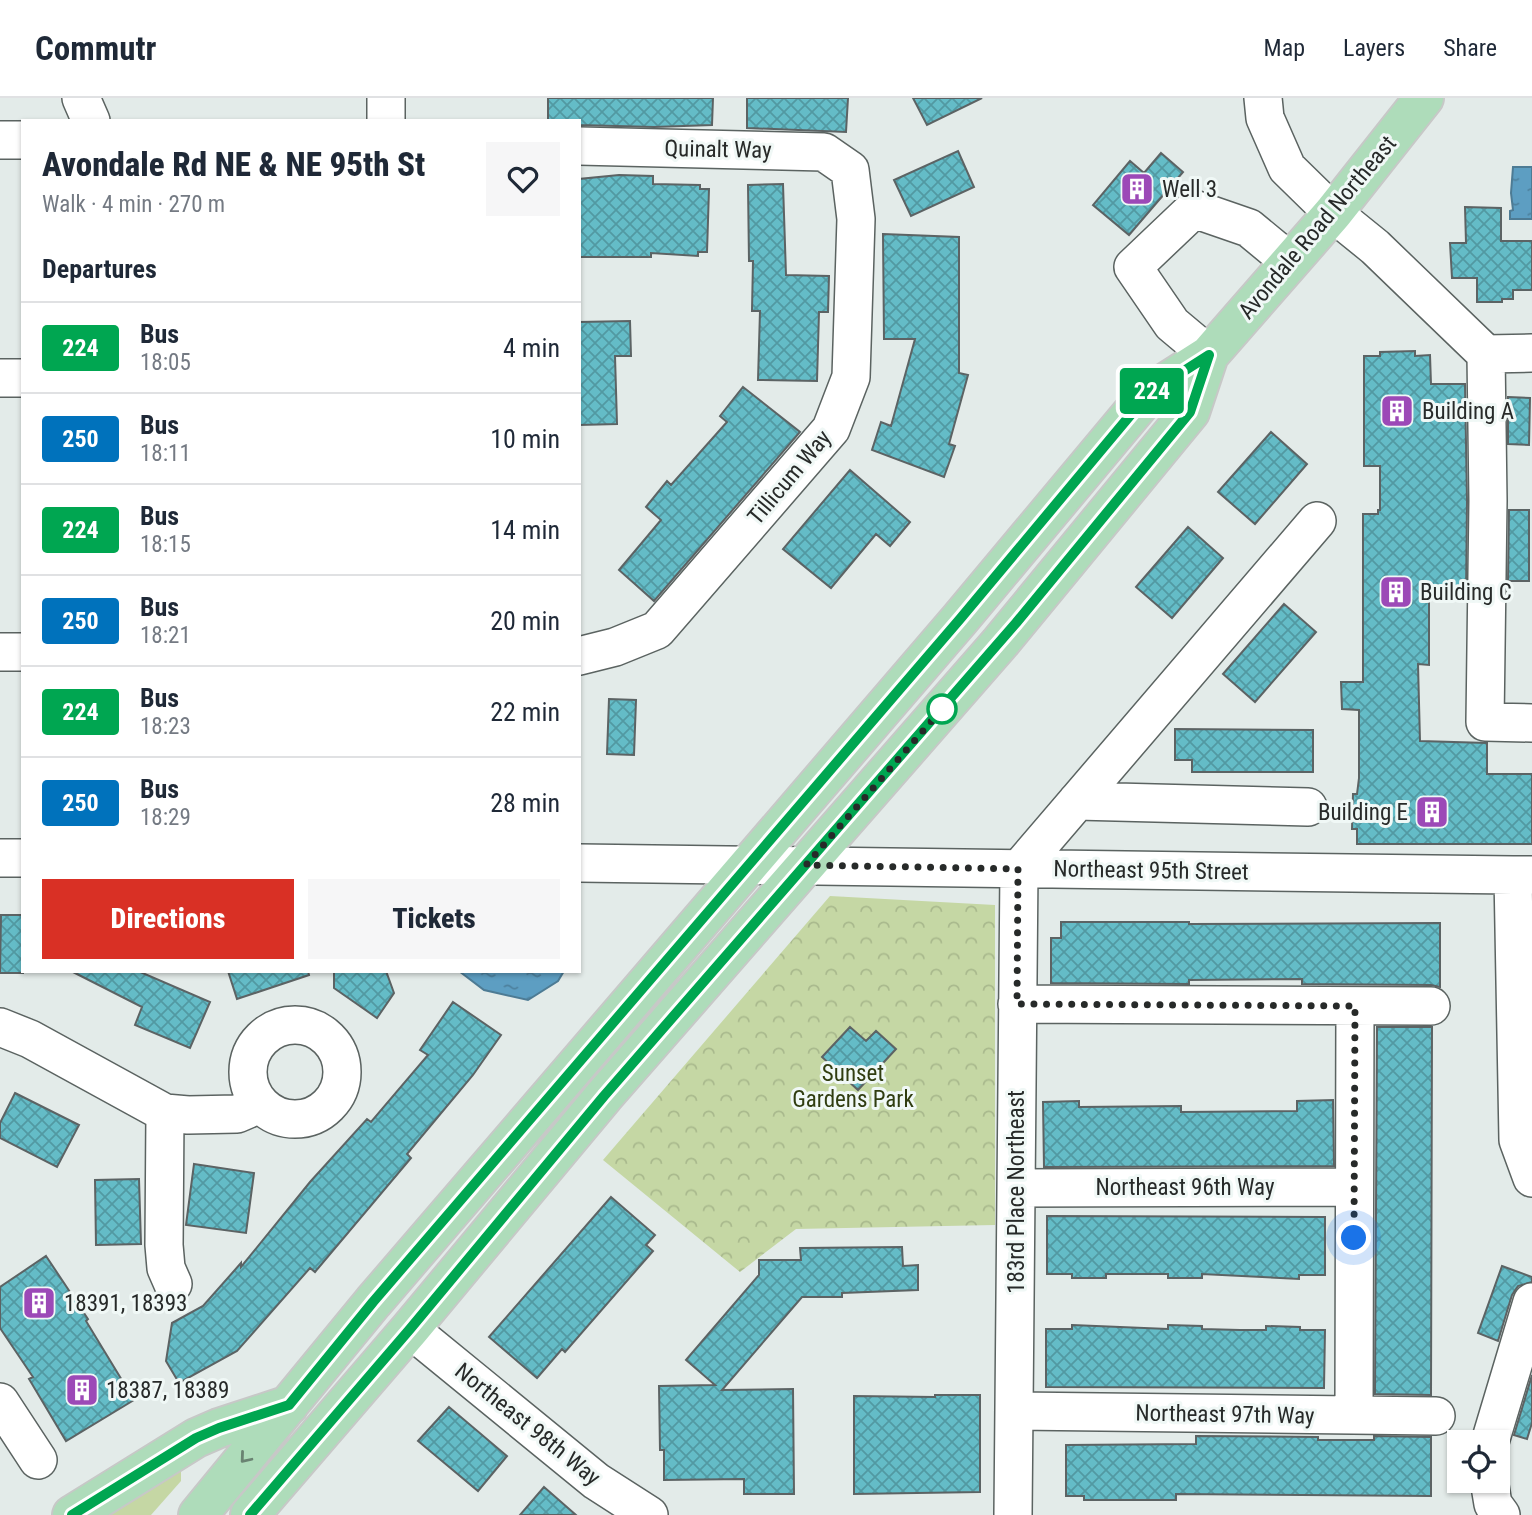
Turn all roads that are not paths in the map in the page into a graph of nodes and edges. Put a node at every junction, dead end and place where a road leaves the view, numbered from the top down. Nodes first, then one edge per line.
1 (82, 98) edge
2 (386, 98) edge
3 (1263, 98) edge
4 (1424, 98) edge
5 (90, 119) edge
6 (386, 119) edge
7 (0, 140) edge
8 (21, 140) edge
9 (581, 146) edge
10 (850, 170) joint
11 (1333, 213) junction
12 (1289, 261) junction
13 (1532, 353) edge
14 (1486, 354) junction
15 (1209, 355) junction
16 (0, 378) edge
17 (21, 378) edge
18 (1317, 521) dead end
19 (0, 652) edge
20 (21, 652) edge
21 (581, 656) edge
22 (1532, 723) edge
23 (1077, 801) junction
24 (1308, 807) dead end
25 (0, 858) edge
26 (21, 858) edge
27 (581, 863) edge
28 (747, 864) junction
29 (806, 865) junction
30 (1018, 869) junction
31 (1522, 875) edge
32 (1017, 1004) junction
33 (1355, 1006) junction
34 (1431, 1006) dead end
35 (0, 1027) edge
36 (260, 1104) dead end
37 (164, 1113) junction
38 (1532, 1178) edge
39 (1354, 1187) junction
40 (1017, 1188) junction
41 (438, 1226) junction
42 (173, 1284) dead end
43 (1532, 1302) edge
44 (410, 1329) junction
45 (0, 1402) edge
46 (289, 1405) junction
47 (1014, 1411) junction
48 (1354, 1415) junction
49 (1436, 1416) dead end
50 (1494, 1430) edge
51 (38, 1460) dead end
52 (1491, 1493) edge
53 (72, 1515) edge
54 (198, 1515) edge
55 (250, 1515) edge
56 (649, 1515) edge
57 (1013, 1515) edge
58 (1501, 1515) edge

1 - 5 street
2 - 6 street
3 - 11 street
4 - 11 main road, Avondale Road Northeast
7 - 8 street
9 - 10 street, Quinalt Way
10 - 21 street, Tillicum Way
11 - 12 main road, Avondale Road Northeast
11 - 14 street
12 - 15 main road, Avondale Road Northeast
12 - 15 street
13 - 14 street
14 - 22 street
15 - 28 main road, Avondale Road Northeast
15 - 29 main road, Avondale Road Northeast
16 - 17 street
18 - 23 street
19 - 20 street
23 - 24 street
23 - 30 street
25 - 26 street
27 - 28 street, Northeast 95th Street
28 - 29 street, Northeast 95th Street
28 - 41 main road, Avondale Road Northeast
29 - 30 street, Northeast 95th Street
29 - 44 main road, Avondale Road Northeast
30 - 31 street, Northeast 95th Street
30 - 32 street, 183rd Place Northeast
31 - 38 street
32 - 33 street
32 - 40 street, 183rd Place Northeast
33 - 34 street
33 - 39 street
35 - 37 street
36 - 37 street
37 - 42 street
39 - 40 street, Northeast 96th Way
39 - 48 street
40 - 47 street, 183rd Place Northeast
41 - 44 main road
41 - 46 main road, Avondale Road Northeast
43 - 50 street
44 - 55 main road, Avondale Road Northeast
44 - 56 street, Northeast 98th Way
45 - 51 street
46 - 53 main road
46 -> 54 main road, Avondale Road Northeast
47 - 48 street, Northeast 97th Way
47 - 57 street, 183rd Place Northeast
48 - 49 street, Northeast 97th Way
52 - 58 street

